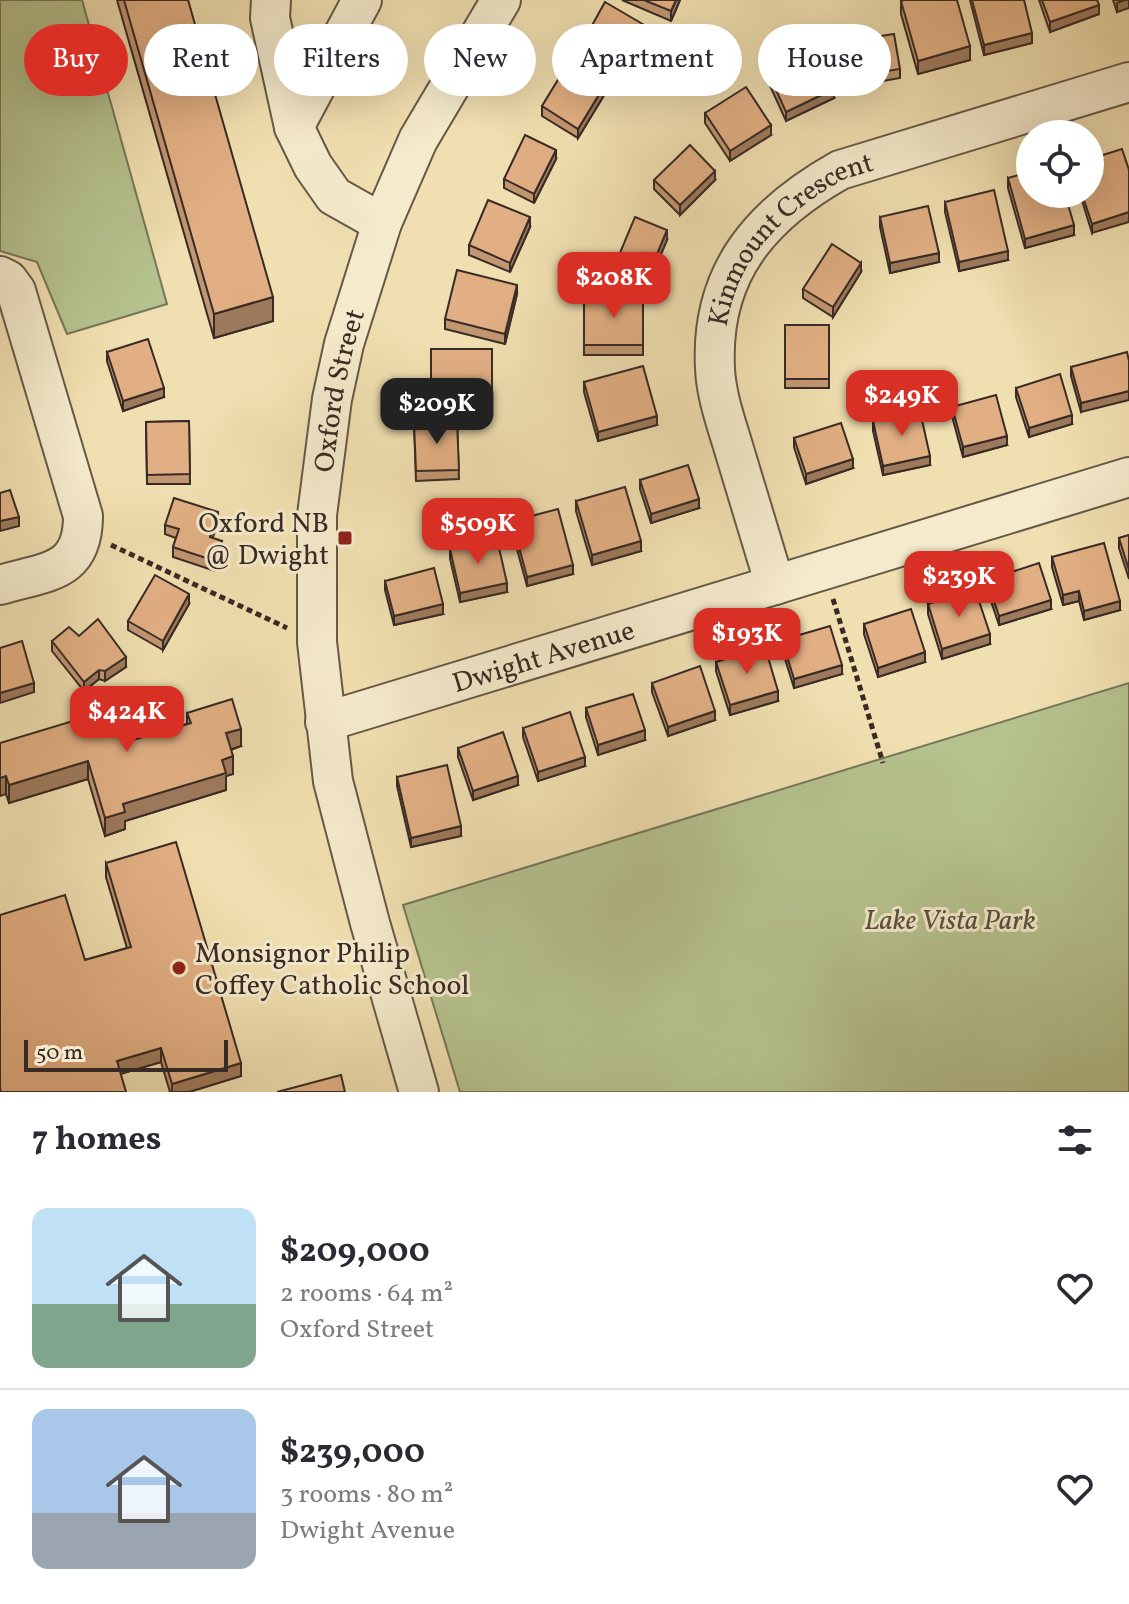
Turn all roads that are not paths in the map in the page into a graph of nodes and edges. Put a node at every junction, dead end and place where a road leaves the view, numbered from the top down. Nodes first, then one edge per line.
1 (271, 0) edge
2 (362, 0) edge
3 (501, 0) edge
4 (1129, 82) edge
5 (294, 127) junction
6 (382, 223) junction
7 (0, 276) edge
8 (1129, 477) edge
9 (0, 585) edge
10 (775, 585) junction
11 (325, 722) junction
12 (419, 1092) edge

1 - 5 street
2 - 5 street
3 - 6 street, Oxford Street
4 - 10 street, Kinmount Crescent
5 - 6 street
6 - 11 street, Oxford Street
7 - 9 street
8 - 10 street, Dwight Avenue
10 - 11 street, Dwight Avenue
11 - 12 street, Oxford Street

